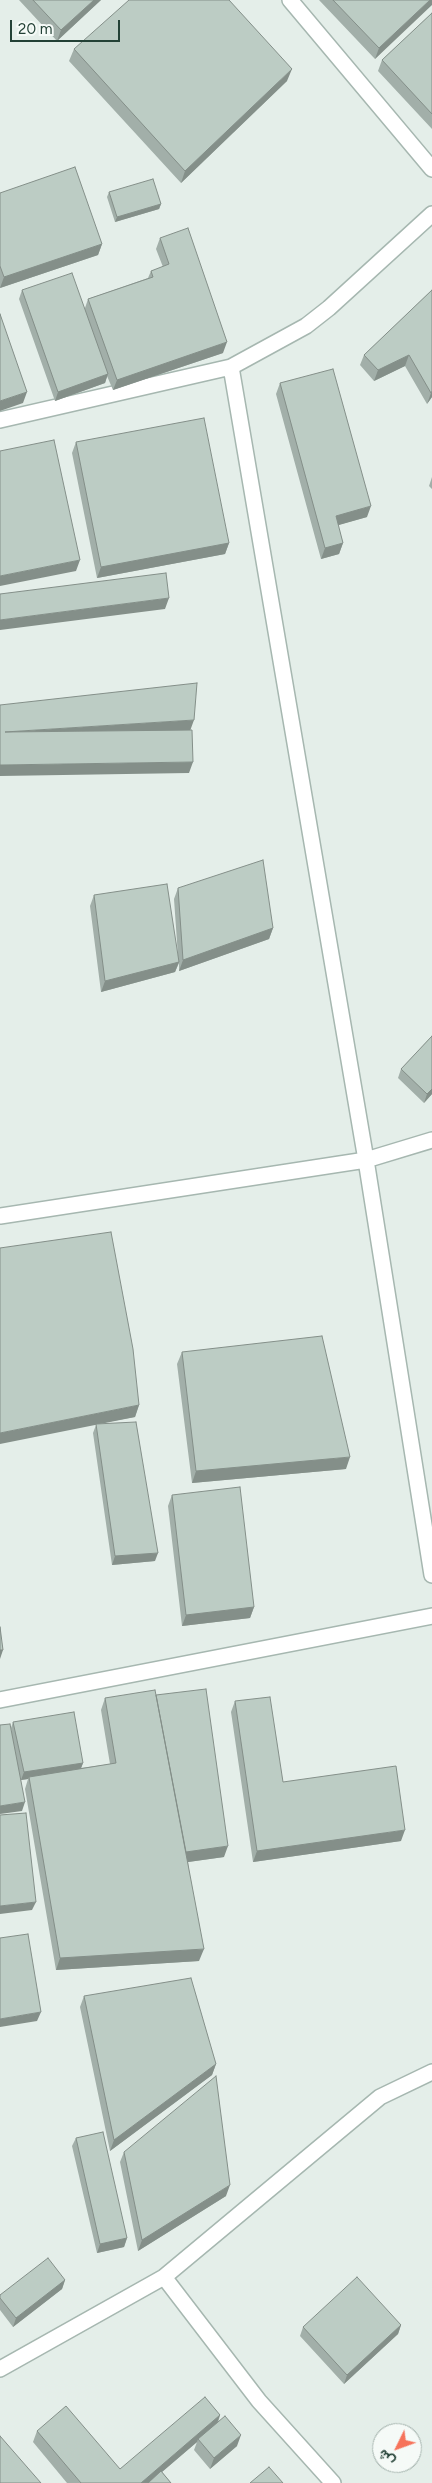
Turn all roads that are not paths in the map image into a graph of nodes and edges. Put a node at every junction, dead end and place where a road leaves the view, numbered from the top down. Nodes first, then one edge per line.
1 (290, 0) edge
2 (432, 170) edge
3 (432, 214) edge
4 (231, 367) junction
5 (0, 420) edge
6 (432, 1140) edge
7 (366, 1160) junction
8 (0, 1216) edge
9 (432, 1576) edge
10 (432, 1616) edge
11 (0, 1700) edge
12 (432, 2072) edge
13 (164, 2278) junction
14 (0, 2369) edge
15 (333, 2483) edge

1 - 2 street
3 - 4 street
4 - 5 street
4 - 7 street
6 - 7 street
7 - 8 street
7 - 9 street
10 - 11 street
12 - 13 street
13 - 14 street
13 - 15 street

